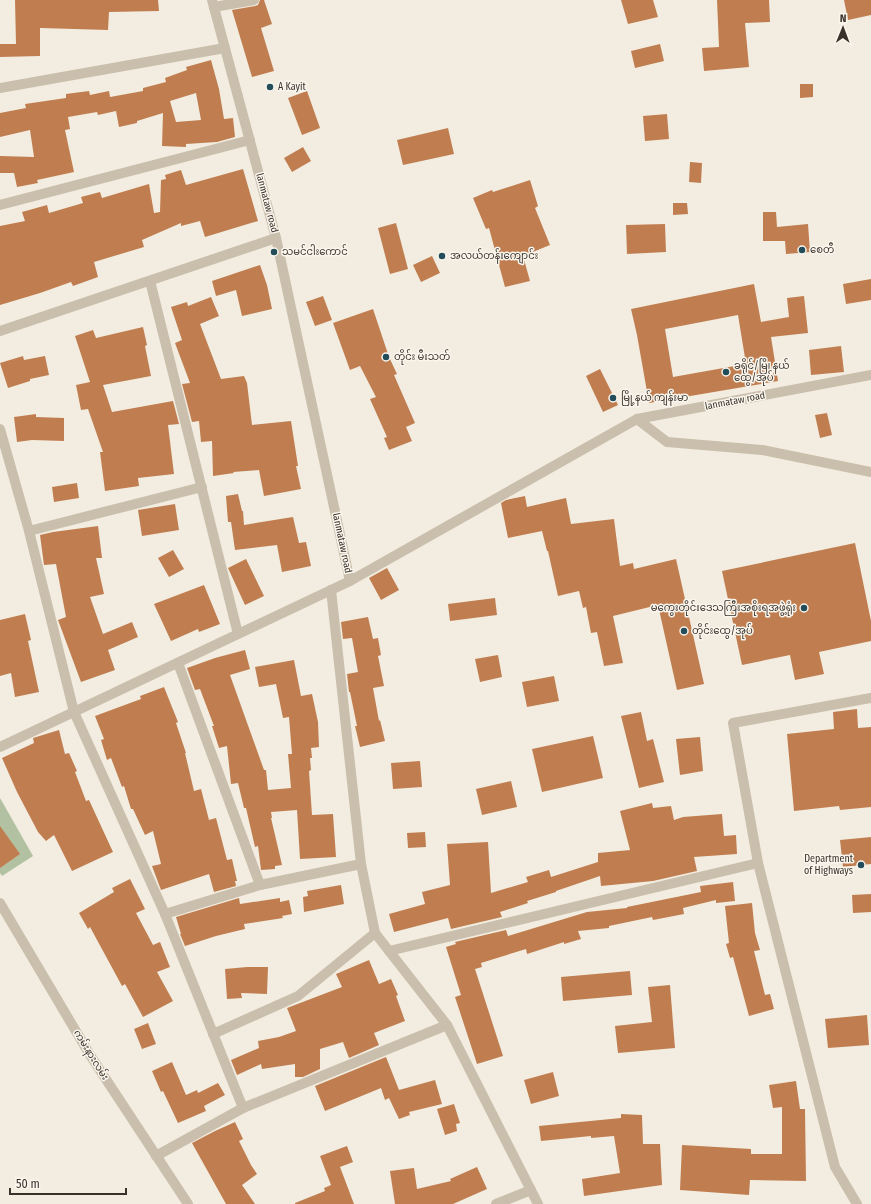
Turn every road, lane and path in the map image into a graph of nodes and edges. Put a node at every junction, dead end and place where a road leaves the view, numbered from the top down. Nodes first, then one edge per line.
1 (254, 0) edge
2 (213, 4) edge
3 (225, 48) junction
4 (0, 88) edge
5 (250, 140) junction
6 (0, 205) edge
7 (276, 238) junction
8 (150, 280) junction
9 (0, 331) edge
10 (871, 375) edge
11 (637, 419) junction
12 (0, 429) edge
13 (871, 472) edge
14 (202, 487) junction
15 (29, 531) junction
16 (350, 581) junction
17 (331, 590) junction
18 (238, 634) junction
19 (178, 662) junction
20 (871, 698) edge
21 (74, 712) junction
22 (0, 747) edge
23 (758, 863) junction
24 (361, 864) junction
25 (260, 885) junction
26 (0, 903) edge
27 (165, 914) junction
28 (375, 933) junction
29 (389, 951) junction
30 (448, 1025) junction
31 (213, 1034) junction
32 (244, 1108) junction
33 (156, 1156) junction
34 (531, 1190) junction
35 (188, 1204) edge
36 (496, 1204) edge
37 (538, 1204) edge
38 (857, 1204) edge

1 - 2 street
2 - 3 street, lanmataw road
3 - 4 street
3 - 5 street, lanmataw road
5 - 6 street
5 - 7 street, lanmataw road
7 - 8 street
7 - 16 street, lanmataw road
8 - 9 street
8 - 14 street
10 - 11 street, lanmataw road
11 - 13 street
11 - 16 street, lanmataw road
12 - 15 street
14 - 15 street
14 - 18 street
15 - 21 street
16 - 17 street
17 - 18 street
17 - 24 street
18 - 19 street
19 - 21 street
19 - 25 street
20 - 23 street
21 - 22 street
21 - 27 street
23 - 29 street
23 - 38 street
24 - 25 street
24 - 28 street
25 - 27 street
26 - 33 street, ကမ်းနားလမ်း
27 - 31 street
28 - 29 street
28 - 31 street
29 - 30 street
30 - 32 street
30 - 34 street
31 - 32 street
32 - 33 street
33 - 35 street, ကမ်းနားလမ်း
34 - 36 street
34 - 37 street

